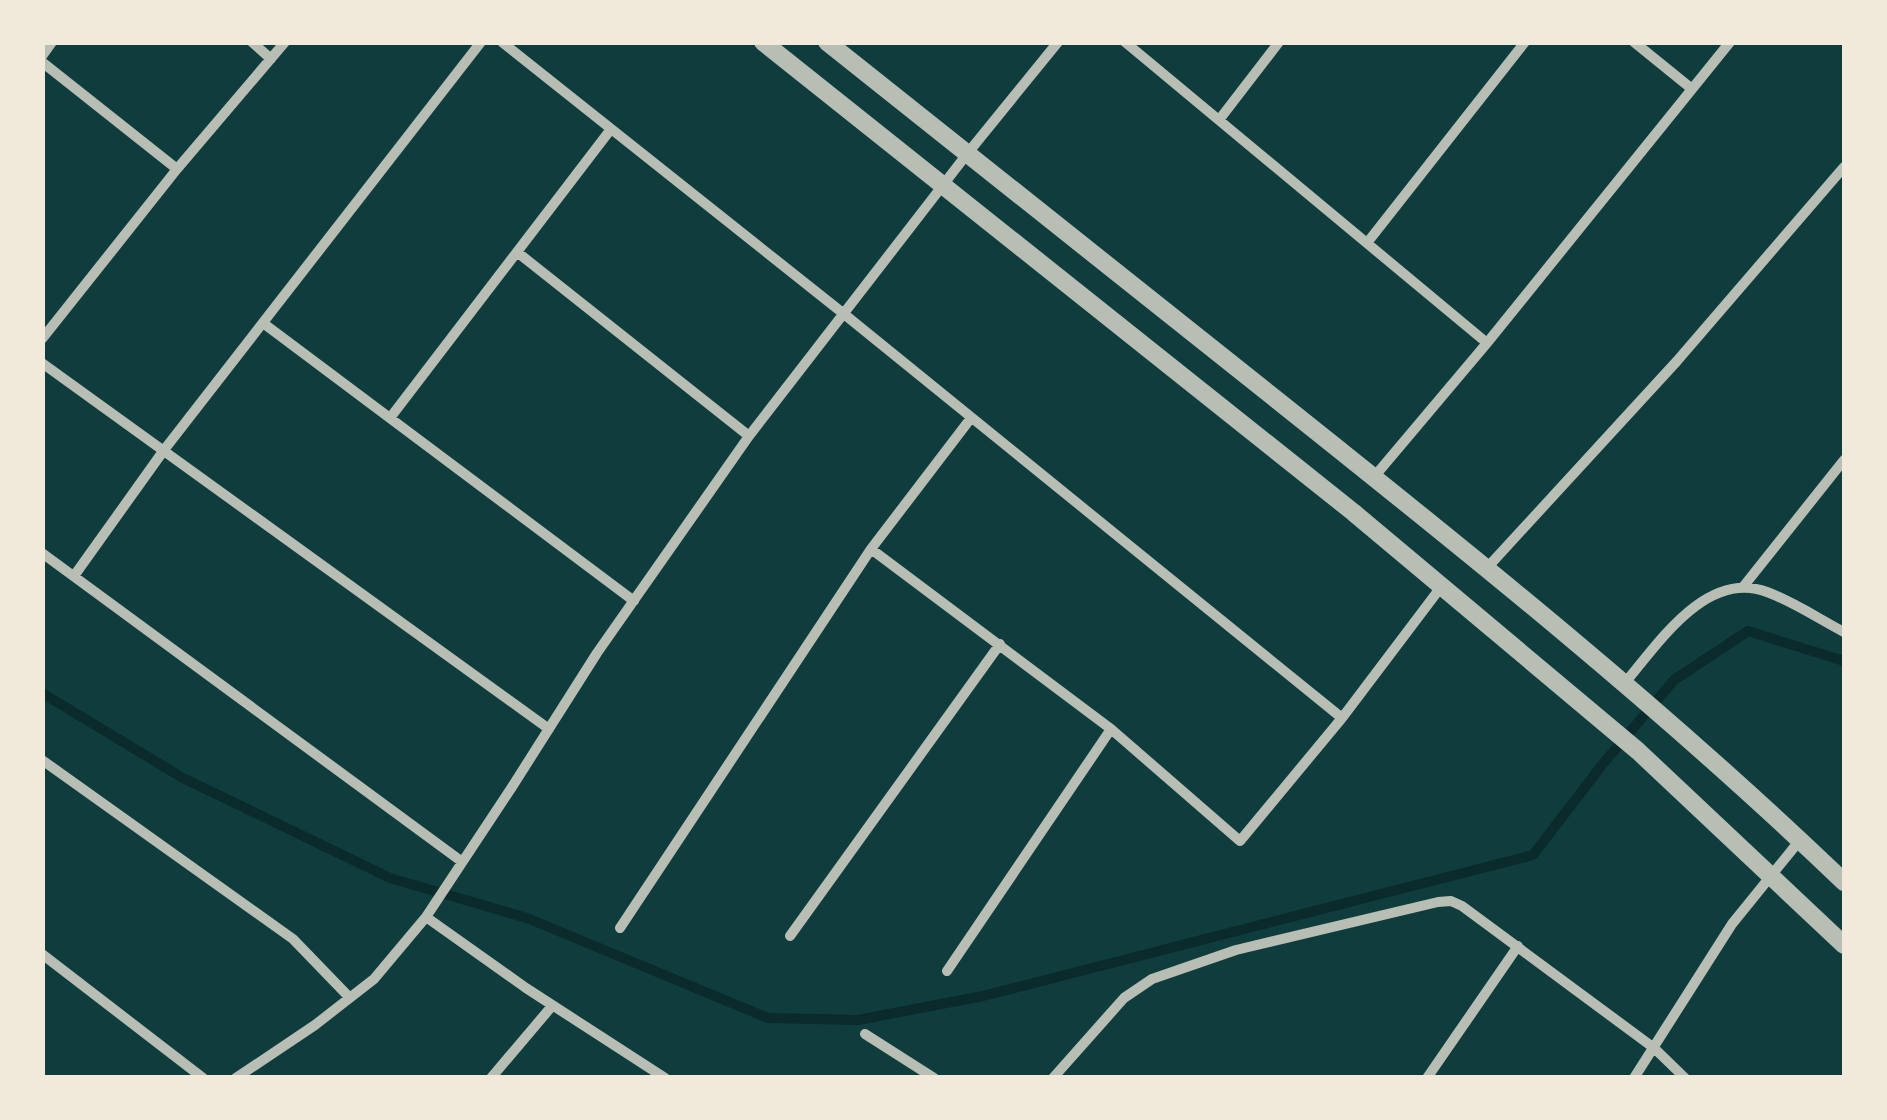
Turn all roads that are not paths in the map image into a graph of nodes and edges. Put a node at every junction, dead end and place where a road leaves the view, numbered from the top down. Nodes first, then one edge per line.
1 (52, 42) edge
2 (252, 42) edge
3 (285, 42) edge
4 (482, 42) edge
5 (502, 42) edge
6 (763, 42) edge
7 (827, 42) edge
8 (1058, 42) edge
9 (1126, 42) edge
10 (1279, 42) edge
11 (1526, 42) edge
12 (1634, 42) edge
13 (1730, 42) edge
14 (42, 59) edge
15 (271, 60) junction
16 (1692, 89) junction
17 (1219, 120) junction
18 (610, 129) junction
19 (967, 154) junction
20 (1844, 167) edge
21 (177, 170) junction
22 (943, 185) junction
23 (1367, 243) junction
24 (517, 252) junction
25 (844, 314) junction
26 (262, 324) junction
27 (42, 339) edge
28 (1487, 343) junction
29 (42, 363) edge
30 (390, 418) junction
31 (971, 418) junction
32 (749, 436) junction
33 (164, 450) junction
34 (1844, 460) edge
35 (1374, 477) junction
36 (871, 549) junction
37 (42, 554) edge
38 (1486, 569) junction
39 (74, 576) junction
40 (1743, 587) junction
41 (1441, 588) junction
42 (634, 601) junction
43 (1844, 632) edge
44 (1000, 644) junction
45 (1624, 684) junction
46 (1342, 718) junction
47 (549, 729) junction
48 (1111, 729) junction
49 (42, 760) edge
50 (1800, 840) junction
51 (462, 861) junction
52 (1771, 876) junction
53 (1844, 882) edge
54 (426, 918) junction
55 (620, 928) dead end
56 (790, 936) dead end
57 (1518, 946) junction
58 (1844, 946) edge
59 (42, 954) edge
60 (946, 971) dead end
61 (350, 998) junction
62 (552, 1006) junction
63 (865, 1034) dead end
64 (1654, 1048) junction
65 (202, 1078) edge
66 (236, 1078) edge
67 (492, 1078) edge
68 (665, 1078) edge
69 (934, 1078) edge
70 (1053, 1078) edge
71 (1427, 1078) edge
72 (1634, 1078) edge
73 (1685, 1078) edge

1 - 14 street
2 - 15 street
3 - 15 street
4 - 26 street
5 - 18 street
6 - 22 street
7 - 19 street
8 - 19 street
9 - 17 street
10 - 17 street
11 - 23 street
12 - 16 street
13 - 16 street
14 - 21 street
15 - 21 street
16 - 28 street
17 - 23 street
18 - 24 street
18 - 25 street
19 - 22 street
19 - 35 street
20 - 38 street
21 - 27 street
22 - 25 street
22 - 41 street
23 - 28 street
24 - 30 street
24 - 32 street
25 - 31 street
25 - 32 street
26 - 30 street
26 - 33 street
28 - 35 street
29 - 33 street
30 - 42 street
31 - 36 street
31 - 46 street
32 - 42 street
33 - 39 street
33 - 47 street
34 - 40 street
35 - 38 street
36 - 44 street
36 - 55 street
37 - 39 street
38 - 45 street
39 - 51 street
40 - 43 street
40 - 45 street
41 - 46 street
41 - 52 street
42 - 47 street
44 - 48 street
44 - 56 street
45 - 50 street
46 - 48 street
47 - 51 street
48 - 60 street
49 - 61 street
50 - 52 street
50 - 53 street
51 - 54 street
52 - 58 street
52 - 64 street
54 - 61 street
54 - 62 street
57 - 64 street
57 - 70 street
57 - 71 street
59 - 65 street
61 - 66 street
62 - 67 street
62 - 68 street
63 - 69 street
64 - 72 street
64 - 73 street

